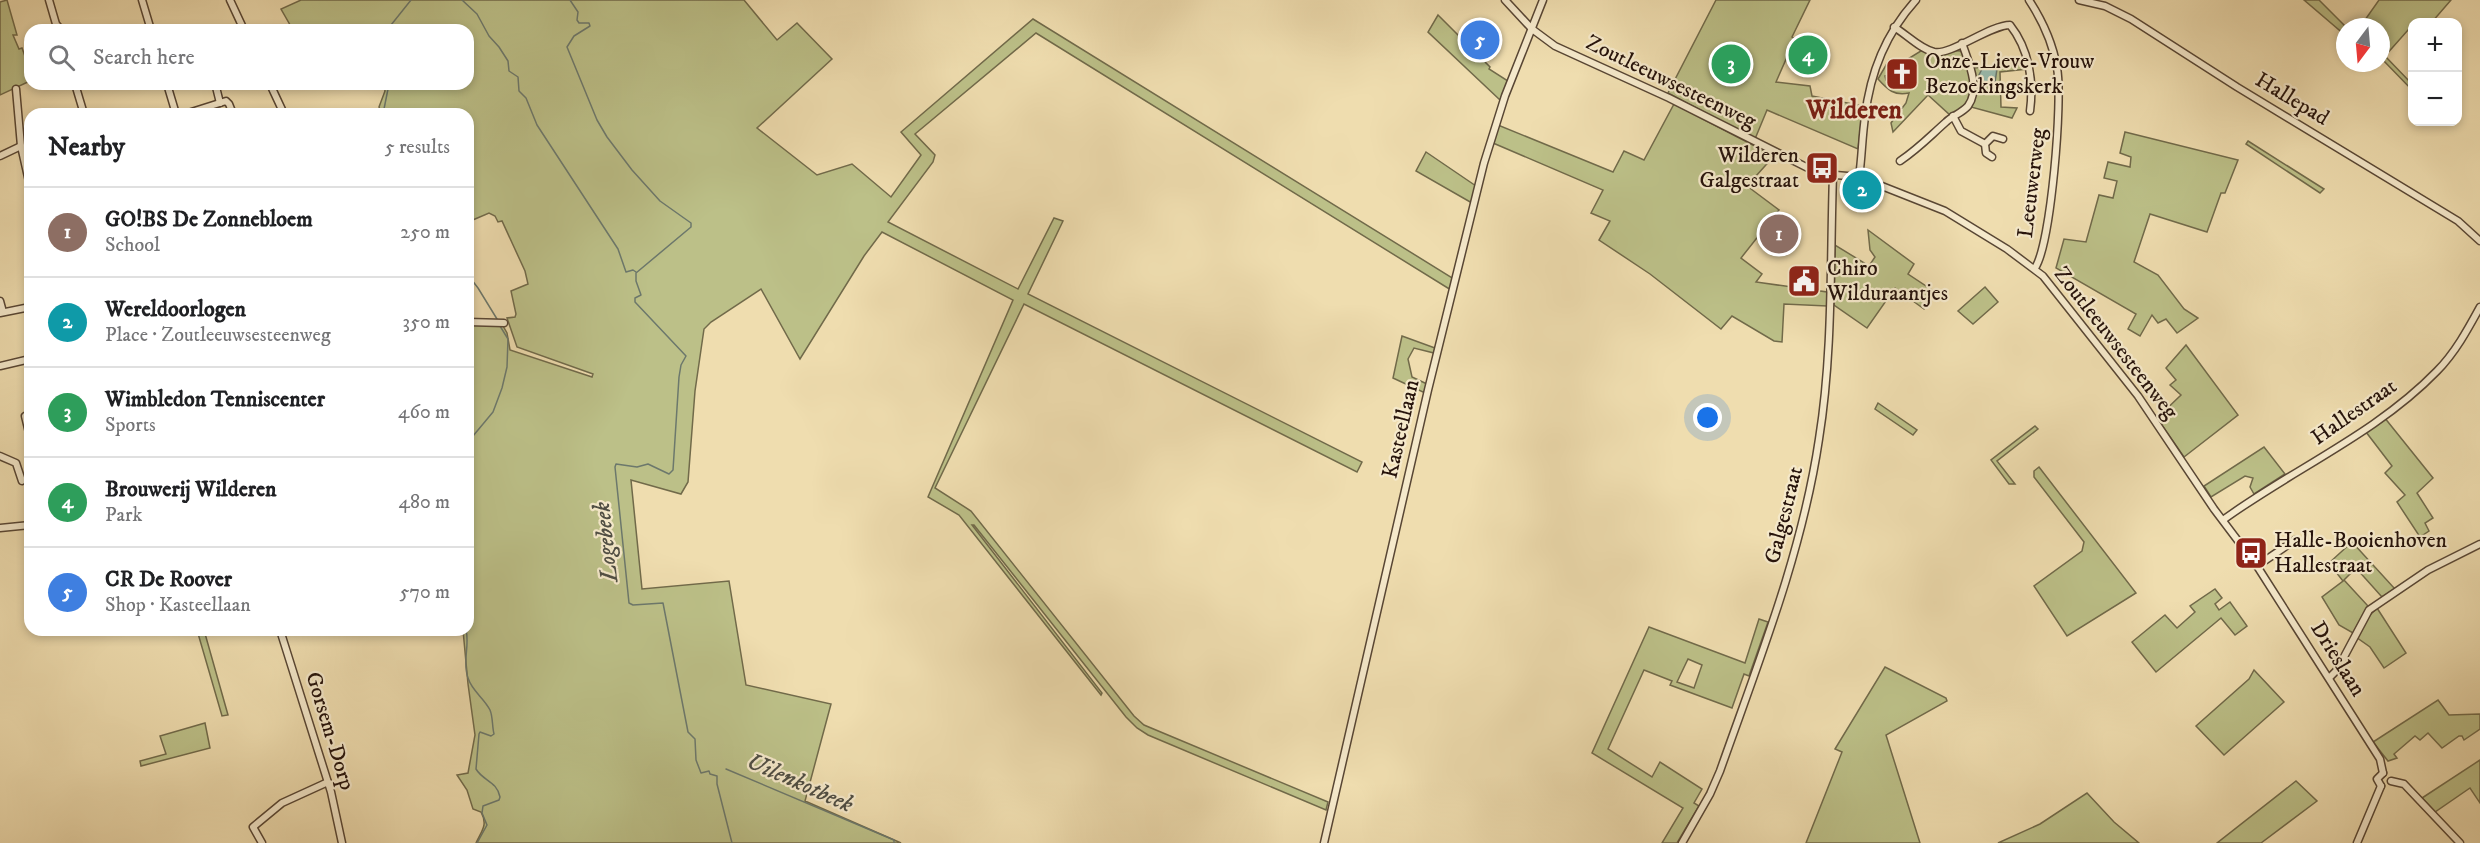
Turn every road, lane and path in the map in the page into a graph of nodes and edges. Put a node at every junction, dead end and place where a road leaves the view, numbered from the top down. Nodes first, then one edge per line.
1 (49, 0) edge
2 (142, 0) edge
3 (230, 0) edge
4 (1505, 0) edge
5 (1543, 0) edge
6 (1916, 0) edge
7 (2029, 0) edge
8 (2079, 0) edge
9 (1909, 3) edge
10 (57, 24) edge
11 (149, 24) edge
12 (241, 24) edge
13 (1894, 27) junction
14 (1532, 29) junction
15 (1962, 43) junction
16 (16, 89) dead end
17 (77, 90) edge
18 (169, 90) edge
19 (217, 90) edge
20 (273, 90) edge
21 (220, 102) junction
22 (82, 108) edge
23 (174, 108) edge
24 (202, 108) edge
25 (230, 108) edge
26 (281, 108) edge
27 (2030, 111) dead end
28 (1953, 116) junction
29 (2002, 139) dead end
30 (1985, 144) junction
31 (21, 146) junction
32 (0, 156) edge
33 (1992, 157) dead end
34 (24, 159) edge
35 (1900, 161) dead end
36 (1833, 175) junction
37 (1859, 177) junction
38 (2480, 241) edge
39 (2035, 268) junction
40 (0, 301) edge
41 (2480, 307) edge
42 (24, 308) edge
43 (1, 312) edge
44 (474, 322) edge
45 (504, 322) dead end
46 (24, 360) edge
47 (0, 366) edge
48 (0, 455) edge
49 (22, 481) dead end
50 (2223, 520) junction
51 (24, 526) edge
52 (0, 528) edge
53 (2295, 540) dead end
54 (2480, 544) edge
55 (2257, 566) junction
56 (282, 636) edge
57 (2330, 677) junction
58 (2383, 773) junction
59 (2391, 781) junction
60 (328, 783) junction
61 (2381, 786) junction
62 (262, 843) edge
63 (342, 843) edge
64 (1324, 843) edge
65 (1682, 843) edge
66 (2357, 843) edge
67 (2460, 843) edge

1 - 10 street
2 - 11 street
3 - 12 street
4 - 14 street, Zoutleeuwsesteenweg
5 - 14 street, Kasteellaan
6 - 9 street
7 - 39 street, Leeuwerweg
8 - 38 street, Hallepad
9 - 13 street
13 - 15 street
13 - 37 street
14 - 36 street, Zoutleeuwsesteenweg
14 - 64 street, Kasteellaan
15 - 27 street
15 - 28 street
16 - 31 street
17 - 22 street
18 - 23 street
19 - 21 street
20 - 26 street
21 - 24 street
21 - 25 street
28 - 30 street
28 - 35 street
29 - 30 street
30 - 33 street
31 - 32 street
31 - 34 street
36 - 37 street, Zoutleeuwsesteenweg
36 - 65 street, Galgestraat
37 - 39 street, Zoutleeuwsesteenweg
39 - 50 street, Zoutleeuwsesteenweg
40 - 43 street
41 - 50 street, Hallestraat
42 - 43 street
44 - 45 street
46 - 47 street
48 - 49 street
50 - 55 street, Drieslaan
51 - 52 street
53 - 55 street
54 - 57 street
55 - 57 street, Drieslaan
56 - 60 street, Gorsem-Dorp
57 - 58 street, Drieslaan
58 - 59 street
58 - 61 street
59 - 61 street
59 - 67 street
60 - 62 street
60 - 63 street, Gorsem-Dorp
61 - 66 street

